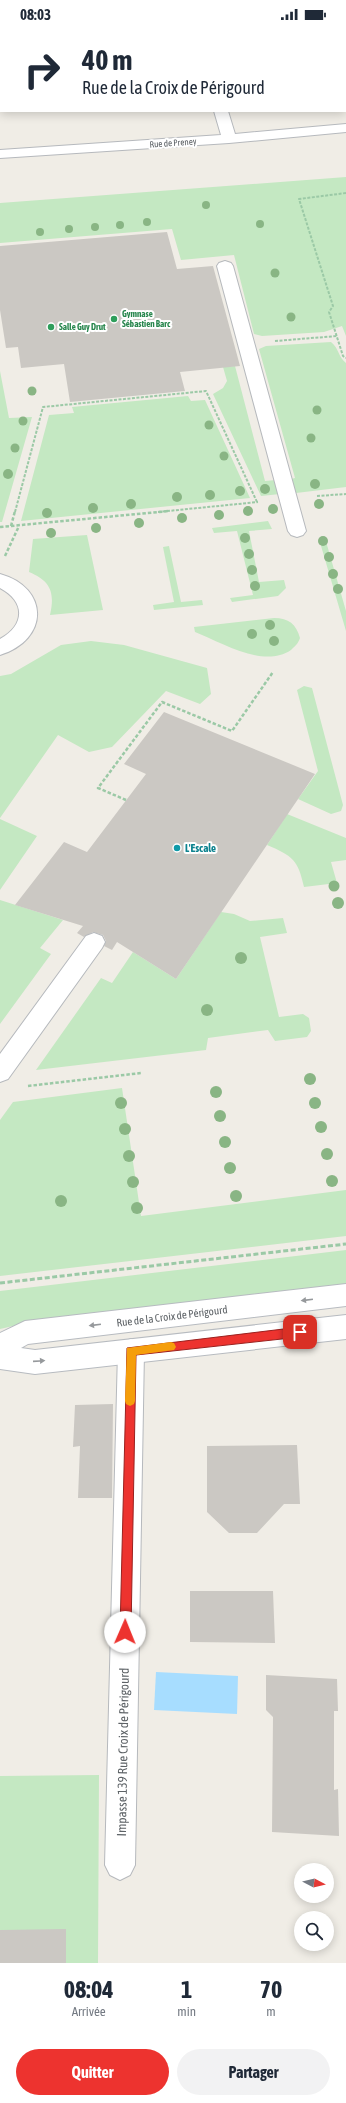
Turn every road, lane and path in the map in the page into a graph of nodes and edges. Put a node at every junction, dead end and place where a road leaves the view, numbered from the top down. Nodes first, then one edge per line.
1 (221, 112) edge
2 (346, 128) edge
3 (229, 139) junction
4 (0, 154) edge
5 (346, 193) edge
6 (225, 266) dead end
7 (337, 336) junction
8 (246, 343) junction
9 (346, 358) edge
10 (346, 494) edge
11 (288, 499) junction
12 (257, 502) junction
13 (11, 526) junction
14 (19, 526) junction
15 (0, 527) edge
16 (297, 531) dead end
17 (3, 561) dead end
18 (0, 580) edge
19 (0, 648) edge
20 (273, 672) dead end
21 (126, 800) dead end
22 (94, 942) dead end
23 (0, 1072) edge
24 (141, 1073) dead end
25 (24, 1086) dead end
26 (346, 1244) edge
27 (0, 1283) edge
28 (346, 1295) edge
29 (346, 1327) edge
30 (0, 1346) edge
31 (131, 1351) junction
32 (0, 1357) edge
33 (120, 1865) dead end

1 - 3 street
2 - 3 street, Rue de Preney
3 - 4 street, Rue de Preney
5 - 7 path
6 - 8 street
7 - 8 path
7 - 9 path
8 - 11 street
10 - 11 path
11 - 12 path
11 - 16 street
12 - 13 path
12 - 14 path
13 - 14 path
13 - 15 path
14 - 17 path
18 - 19 street
20 - 21 path
22 - 23 street
24 - 25 path
26 - 27 path
28 -> 30 street, Rue de la Croix de Périgourd
29 - 31 street
32 -> 31 street
31 - 33 street, Impasse 139 Rue Croix de Périgourd

